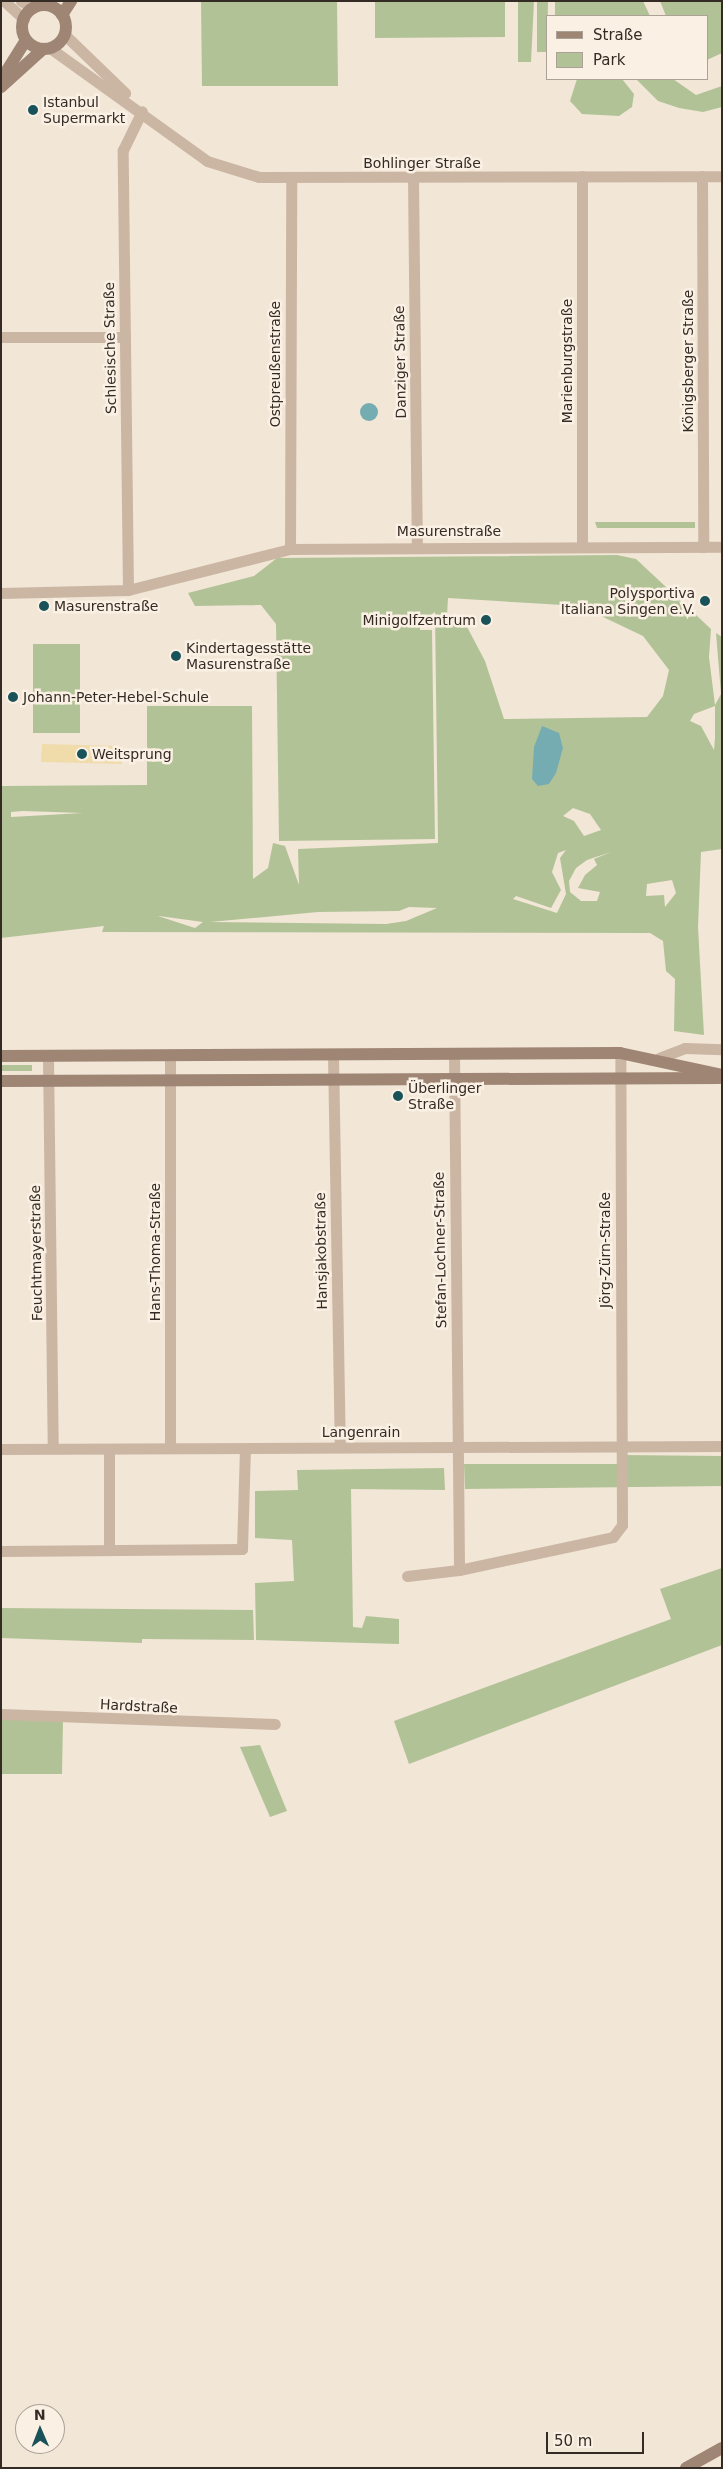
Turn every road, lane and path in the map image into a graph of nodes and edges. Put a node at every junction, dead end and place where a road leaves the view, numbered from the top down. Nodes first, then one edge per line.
1 (4, 1) edge
2 (21, 1) edge
3 (71, 1) edge
4 (52, 4) edge
5 (33, 8) junction
6 (62, 14) junction
7 (24, 19) junction
8 (64, 34) junction
9 (26, 40) junction
10 (47, 48) junction
11 (1, 80) edge
12 (1, 87) edge
13 (142, 110) junction
14 (582, 176) junction
15 (702, 176) junction
16 (722, 176) edge
17 (413, 178) junction
18 (290, 179) junction
19 (1, 337) edge
20 (125, 337) junction
21 (417, 545) junction
22 (582, 546) junction
23 (703, 547) junction
24 (722, 547) edge
25 (290, 548) junction
26 (128, 590) junction
27 (1, 594) edge
28 (722, 1049) edge
29 (620, 1053) junction
30 (454, 1054) junction
31 (333, 1055) junction
32 (1, 1056) edge
33 (170, 1057) junction
34 (48, 1058) junction
35 (659, 1058) junction
36 (454, 1075) junction
37 (333, 1076) junction
38 (722, 1076) edge
39 (170, 1077) junction
40 (48, 1079) junction
41 (1, 1081) edge
42 (620, 1081) junction
43 (722, 1446) edge
44 (340, 1447) junction
45 (457, 1447) junction
46 (621, 1447) junction
47 (53, 1448) junction
48 (109, 1448) junction
49 (170, 1448) junction
50 (1, 1449) edge
51 (245, 1449) junction
52 (109, 1550) junction
53 (1, 1551) edge
54 (460, 1570) junction
55 (407, 1576) dead end
56 (1, 1714) edge
57 (275, 1724) dead end
58 (722, 2448) edge
59 (686, 2468) edge

1 - 7 street
2 - 5 street
3 - 6 street
4 - 5 street
4 - 6 street
5 - 7 street
6 - 8 street
7 - 9 street
8 - 10 street
8 - 13 street, Bohlinger Straße
9 - 10 street
9 - 11 street
10 - 12 street
10 - 13 street, Bohlinger Straße
13 - 18 street, Bohlinger Straße
13 - 20 street, Schlesische Straße
14 - 15 street, Bohlinger Straße
14 - 17 street, Bohlinger Straße
14 - 22 street, Marienburgstraße
15 - 16 street, Bohlinger Straße
15 - 23 street, Königsberger Straße
17 - 18 street, Bohlinger Straße
17 - 21 street, Danziger Straße
18 - 25 street, Ostpreußenstraße
19 - 20 street
20 - 26 street, Schlesische Straße
21 - 22 street, Masurenstraße
21 - 25 street, Masurenstraße
22 - 23 street, Masurenstraße
23 - 24 street, Masurenstraße
25 - 26 street, Masurenstraße
26 - 27 street, Masurenstraße
28 - 35 street
29 - 30 street
29 - 35 street
29 - 42 street, Jörg-Zürn-Straße
30 - 31 street
30 - 36 street, Stefan-Lochner-Straße
31 - 33 street
31 - 37 street, Hansjakobstraße
32 - 34 street
33 - 34 street
33 - 39 street, Hans-Thoma-Straße
34 - 40 street, Feuchtmayerstraße
35 - 38 street
36 - 37 street
36 - 42 street
36 - 45 street, Stefan-Lochner-Straße
37 - 39 street
37 - 44 street, Hansjakobstraße
38 - 42 street
39 - 40 street
39 - 49 street, Hans-Thoma-Straße
40 - 41 street
40 - 47 street, Feuchtmayerstraße
42 - 46 street, Jörg-Zürn-Straße
43 - 46 street, Langenrain
44 - 45 street, Langenrain
44 - 51 street, Langenrain
45 - 46 street, Langenrain
45 - 54 street, Stefan-Lochner-Straße
46 - 54 street, Jörg-Zürn-Straße
47 - 48 street, Langenrain
47 - 50 street, Langenrain
48 - 49 street, Langenrain
48 - 52 street
49 - 51 street, Langenrain
51 - 52 street
52 - 53 street
54 - 55 street, Jörg-Zürn-Straße
56 - 57 street, Hardstraße
58 - 59 street

